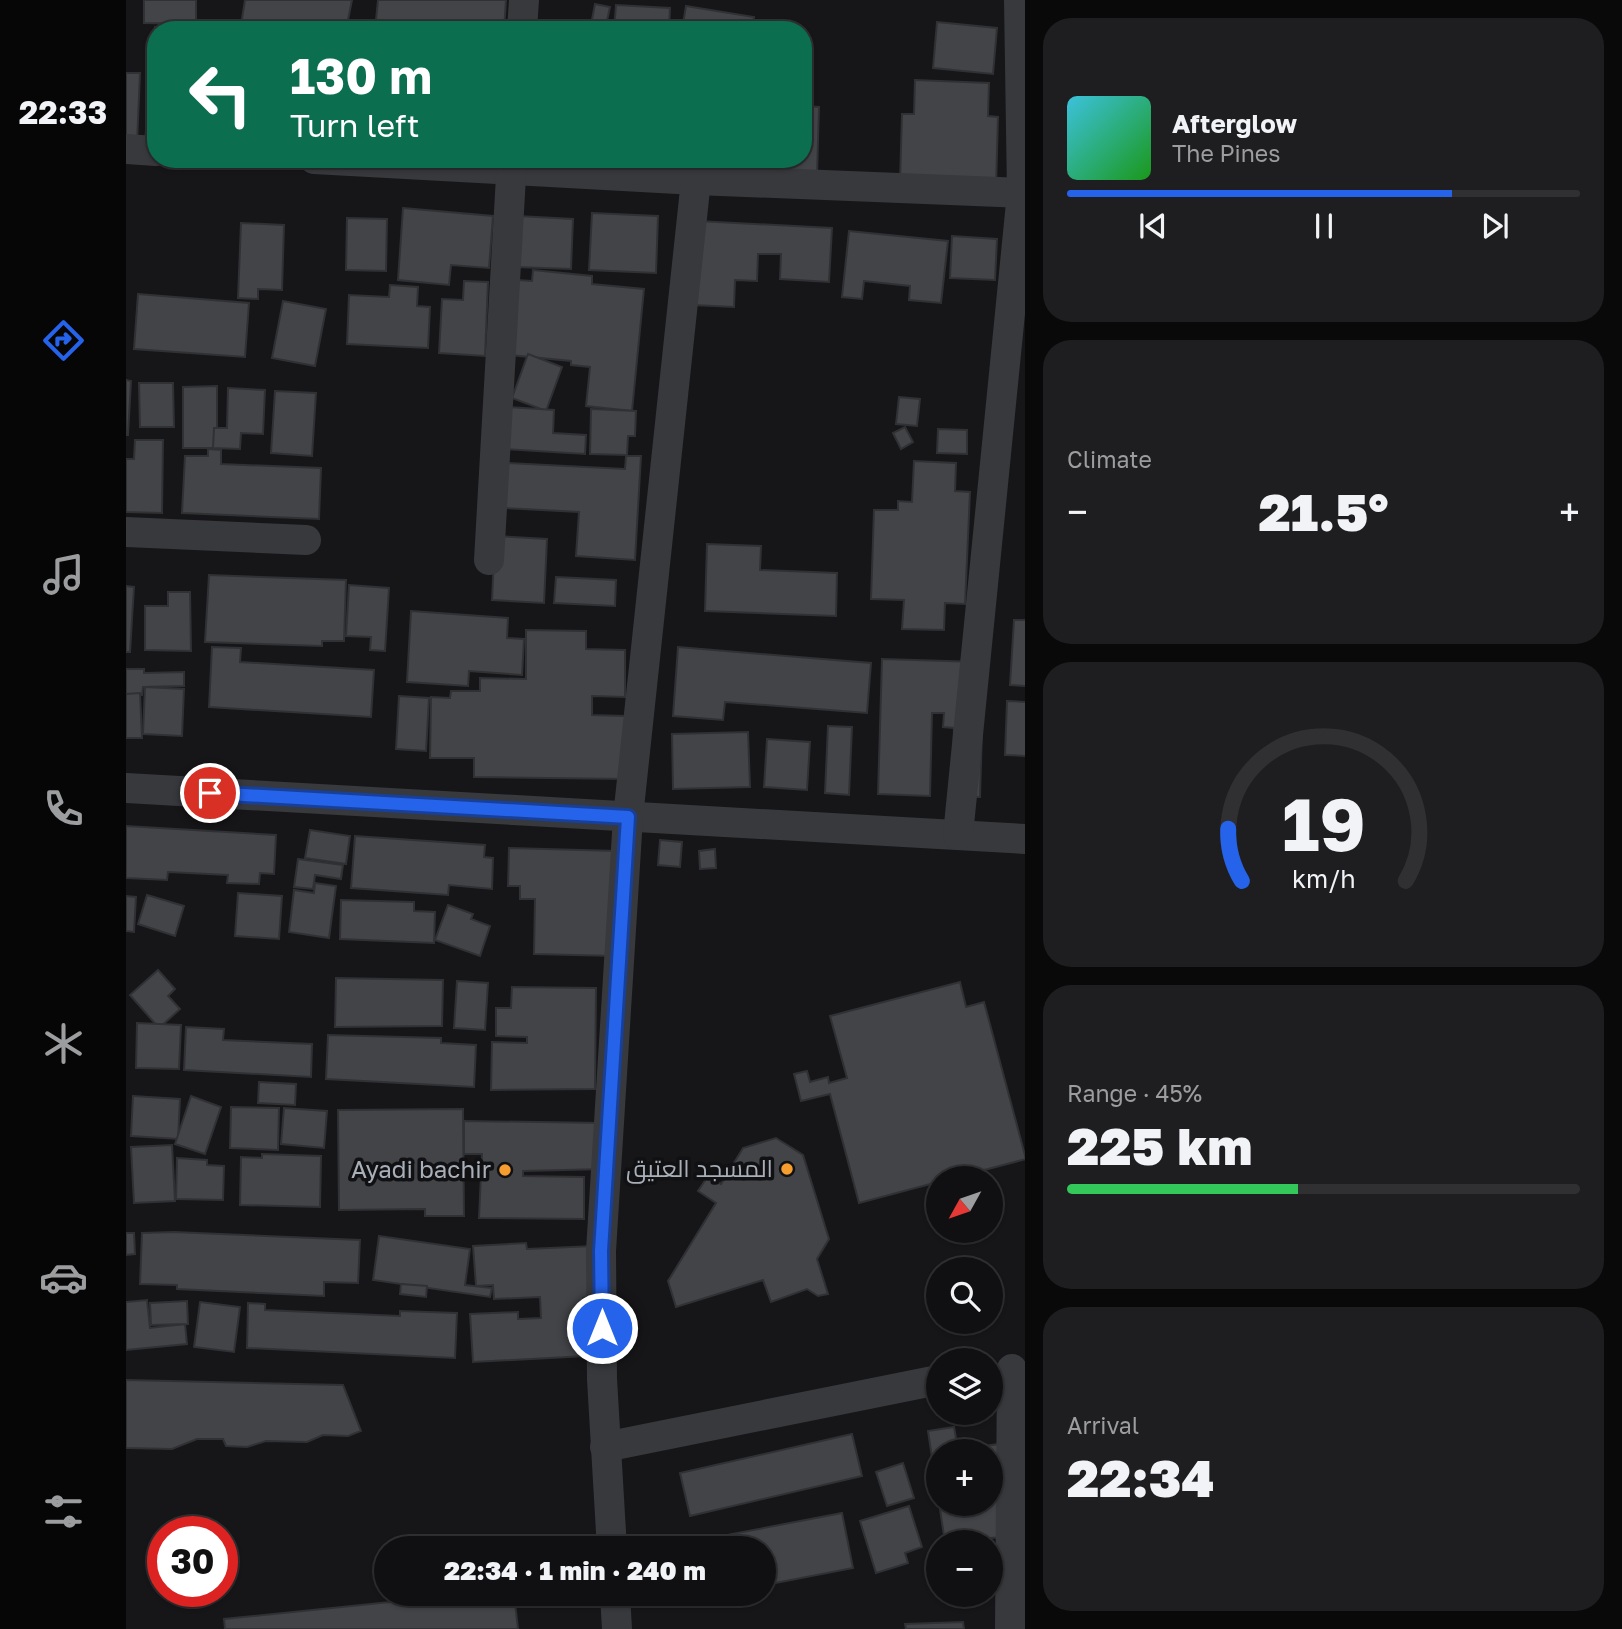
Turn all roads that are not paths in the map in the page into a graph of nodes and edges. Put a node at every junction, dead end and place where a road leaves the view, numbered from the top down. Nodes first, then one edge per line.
1 (524, 0) edge
2 (1019, 0) edge
3 (523, 21) edge
4 (126, 149) edge
5 (147, 150) edge
6 (512, 168) edge
7 (549, 168) edge
8 (696, 180) junction
9 (1023, 193) edge
10 (126, 532) edge
11 (306, 540) dead end
12 (489, 560) dead end
13 (126, 788) edge
14 (628, 817) junction
15 (957, 835) junction
16 (1025, 839) edge
17 (1009, 1370) edge
18 (926, 1382) edge
19 (606, 1447) junction
20 (610, 1536) edge
21 (616, 1606) edge
22 (617, 1629) edge
23 (1010, 1629) edge

1 - 3 street
2 - 9 street
4 - 5 street
6 - 12 street
7 - 8 street
8 - 9 street
8 - 14 street
9 - 15 street
10 - 11 street
13 - 14 street
14 - 15 street
14 - 19 street
15 - 16 street
17 - 23 street
18 - 19 street
19 - 20 street
21 - 22 street

